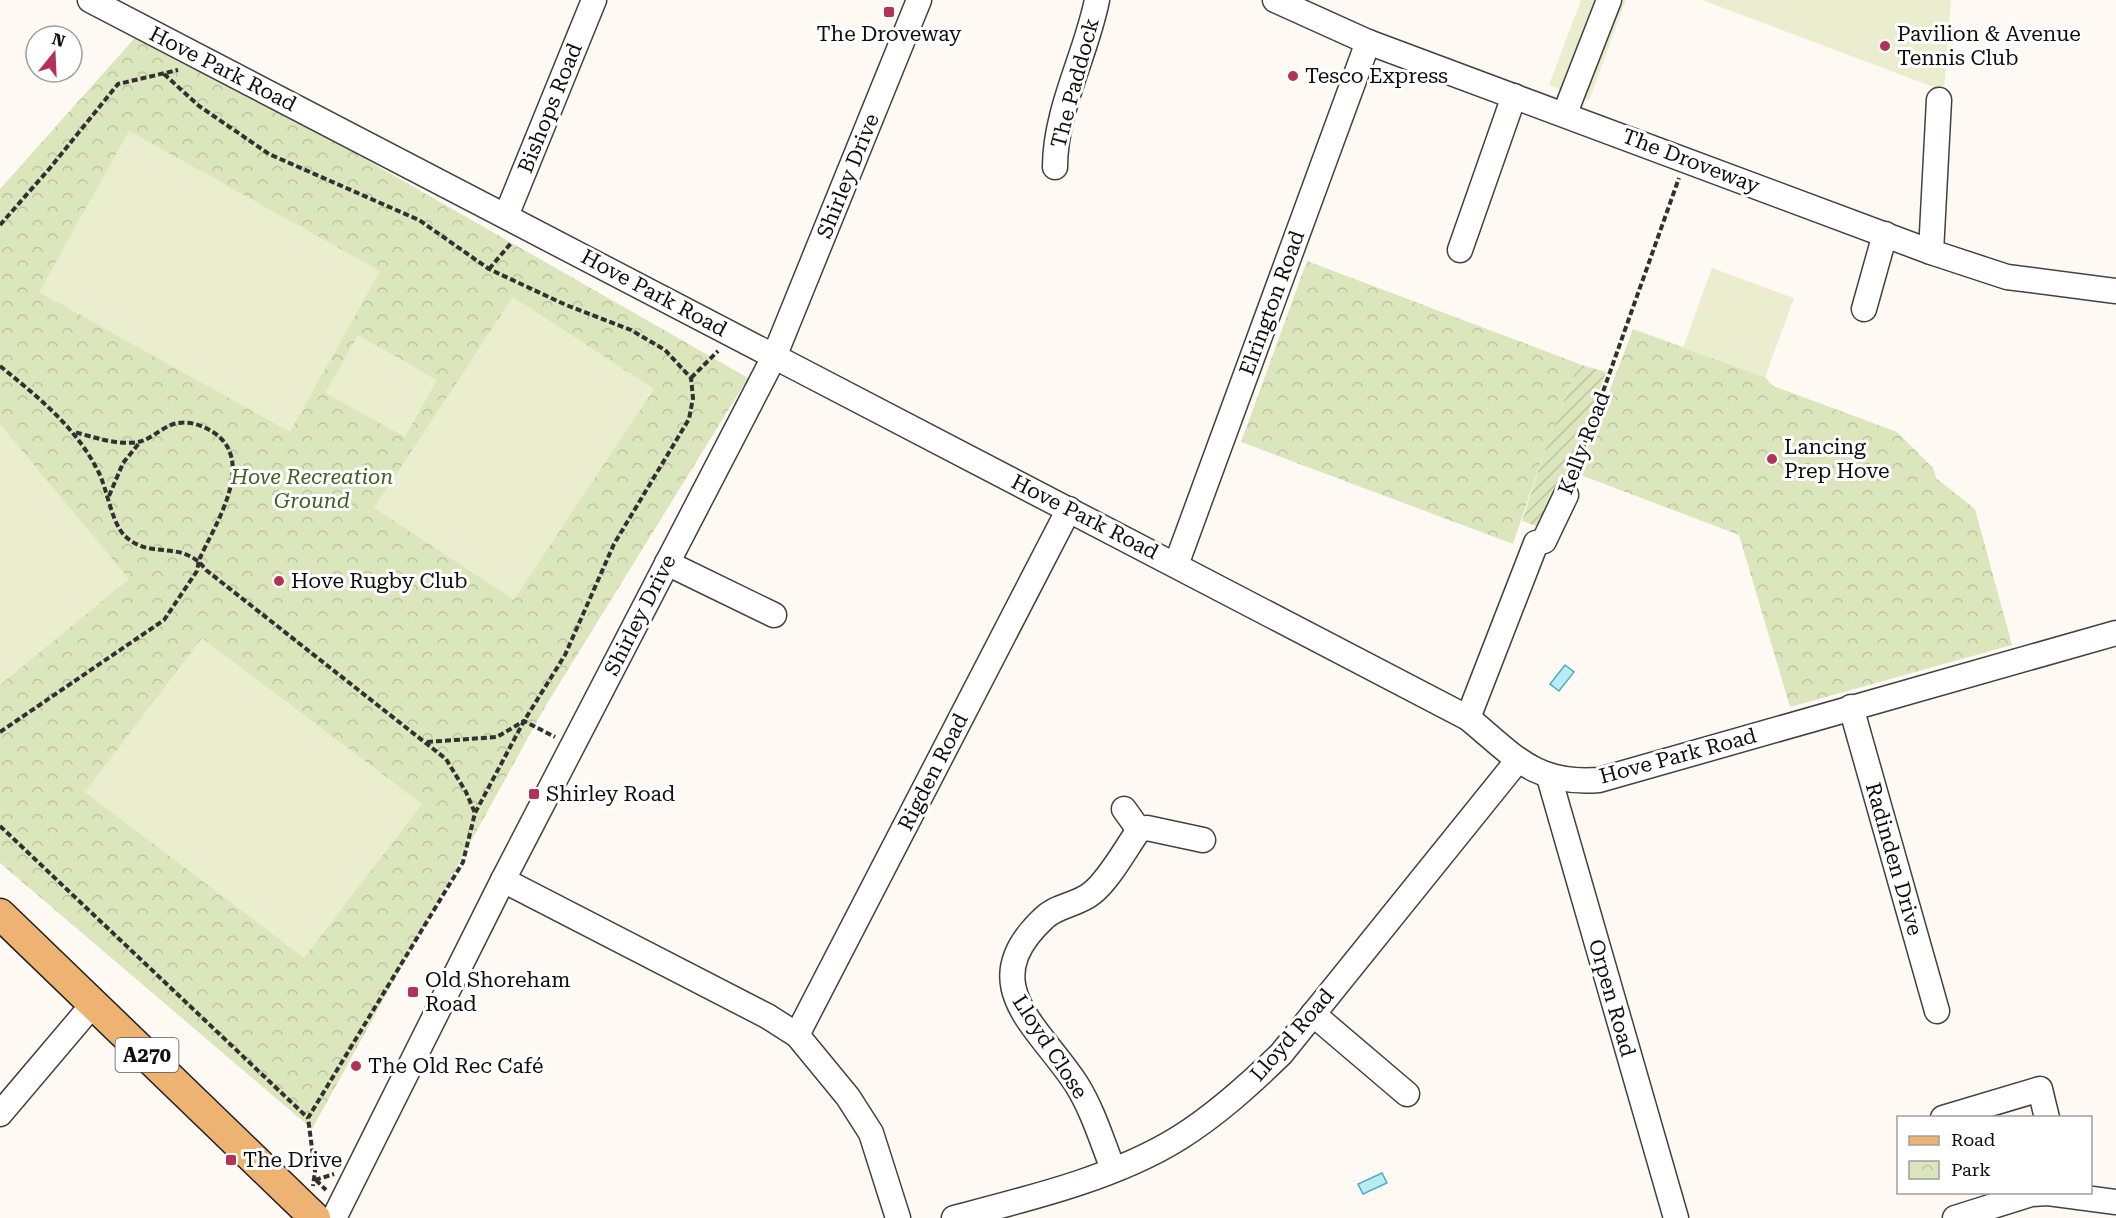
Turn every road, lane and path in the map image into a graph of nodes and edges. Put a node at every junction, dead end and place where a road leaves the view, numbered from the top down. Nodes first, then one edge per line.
1 (90, 0) edge
2 (594, 0) edge
3 (919, 0) edge
4 (1097, 0) edge
5 (1275, 0) edge
6 (1609, 0) edge
7 (134, 10) edge
8 (1368, 42) junction
9 (1514, 96) junction
10 (1939, 100) dead end
11 (1565, 113) junction
12 (1686, 160) junction
13 (1055, 167) dead end
14 (512, 219) junction
15 (0, 225) edge
16 (1885, 234) junction
17 (1460, 250) dead end
18 (1931, 252) junction
19 (489, 269) junction
20 (2116, 291) edge
21 (1864, 309) dead end
22 (733, 335) junction
23 (774, 357) junction
24 (0, 366) edge
25 (691, 378) junction
26 (74, 432) junction
27 (141, 441) junction
28 (1566, 495) joint
29 (109, 496) junction
30 (1069, 509) junction
31 (199, 560) junction
32 (667, 563) junction
33 (1176, 565) junction
34 (774, 615) dead end
35 (2116, 633) edge
36 (1851, 708) junction
37 (1468, 718) junction
38 (524, 721) junction
39 (0, 732) edge
40 (426, 742) junction
41 (572, 746) junction
42 (1518, 760) junction
43 (1549, 777) junction
44 (1124, 809) dead end
45 (475, 813) junction
46 (0, 826) edge
47 (1139, 830) junction
48 (1203, 840) dead end
49 (503, 880) junction
50 (0, 914) edge
51 (94, 1003) junction
52 (1937, 1011) dead end
53 (1313, 1014) junction
54 (797, 1035) junction
55 (1407, 1094) dead end
56 (0, 1114) edge
57 (1950, 1116) edge
58 (2047, 1116) edge
59 (308, 1118) junction
60 (361, 1165) junction
61 (1113, 1169) junction
62 (316, 1180) junction
63 (282, 1186) junction
64 (2067, 1194) edge
65 (2116, 1202) edge
66 (315, 1218) edge
67 (334, 1218) edge
68 (898, 1218) edge
69 (954, 1218) edge
70 (1676, 1218) edge
71 (1955, 1218) edge

1 - 7 street, Hove Park Road
2 - 14 street, Bishops Road
3 - 23 street, Shirley Drive
4 - 13 street, The Paddock
5 - 8 street, The Droveway
6 - 11 street
7 - 14 street, Hove Park Road
8 - 9 street, The Droveway
8 - 33 street, Elrington Road
9 - 11 street, The Droveway
9 - 17 street
10 - 18 street
11 - 12 street, The Droveway
12 - 16 street, The Droveway
12 - 28 path, Kelly Road
14 - 19 path
14 - 22 street, Hove Park Road
15 - 19 path
16 - 18 street, The Droveway
16 - 21 street
18 - 20 street, The Droveway
19 - 25 path
22 - 23 street, Hove Park Road
22 - 25 path
23 - 30 street, Hove Park Road
23 - 32 street, Shirley Drive
24 - 26 path
25 - 38 path
26 - 27 path
26 - 29 path
27 - 29 path
27 - 31 path
28 - 37 street, Kelly Road
29 - 31 path
30 - 33 street, Hove Park Road
30 - 54 street, Rigden Road
31 - 39 path
31 - 40 path
32 - 34 street
32 - 41 street, Shirley Drive
33 - 37 street, Hove Park Road
35 - 36 street, Hove Park Road
36 - 43 street, Hove Park Road
36 - 52 street, Radinden Drive
37 - 42 street, Hove Park Road
38 - 40 path
38 - 41 path
38 - 45 path
40 - 45 path
41 - 49 street, Shirley Drive
42 - 43 street, Hove Park Road
42 - 53 street, Lloyd Road
43 - 70 street, Orpen Road
44 - 47 street
45 - 59 path
46 - 59 path
47 - 48 street
47 - 61 street, Lloyd Close
49 - 54 street
49 - 60 street, Shirley Drive
50 - 51 main road, A270
51 - 56 street
51 - 63 main road, A270
53 - 55 street
53 - 61 street, Lloyd Road
54 - 68 street
57 - 58 street
59 - 62 path
60 - 62 path
60 - 67 street, Shirley Drive
61 - 69 street, Lloyd Road
62 - 63 path
63 - 66 main road, A270
64 - 65 street
64 - 71 street

